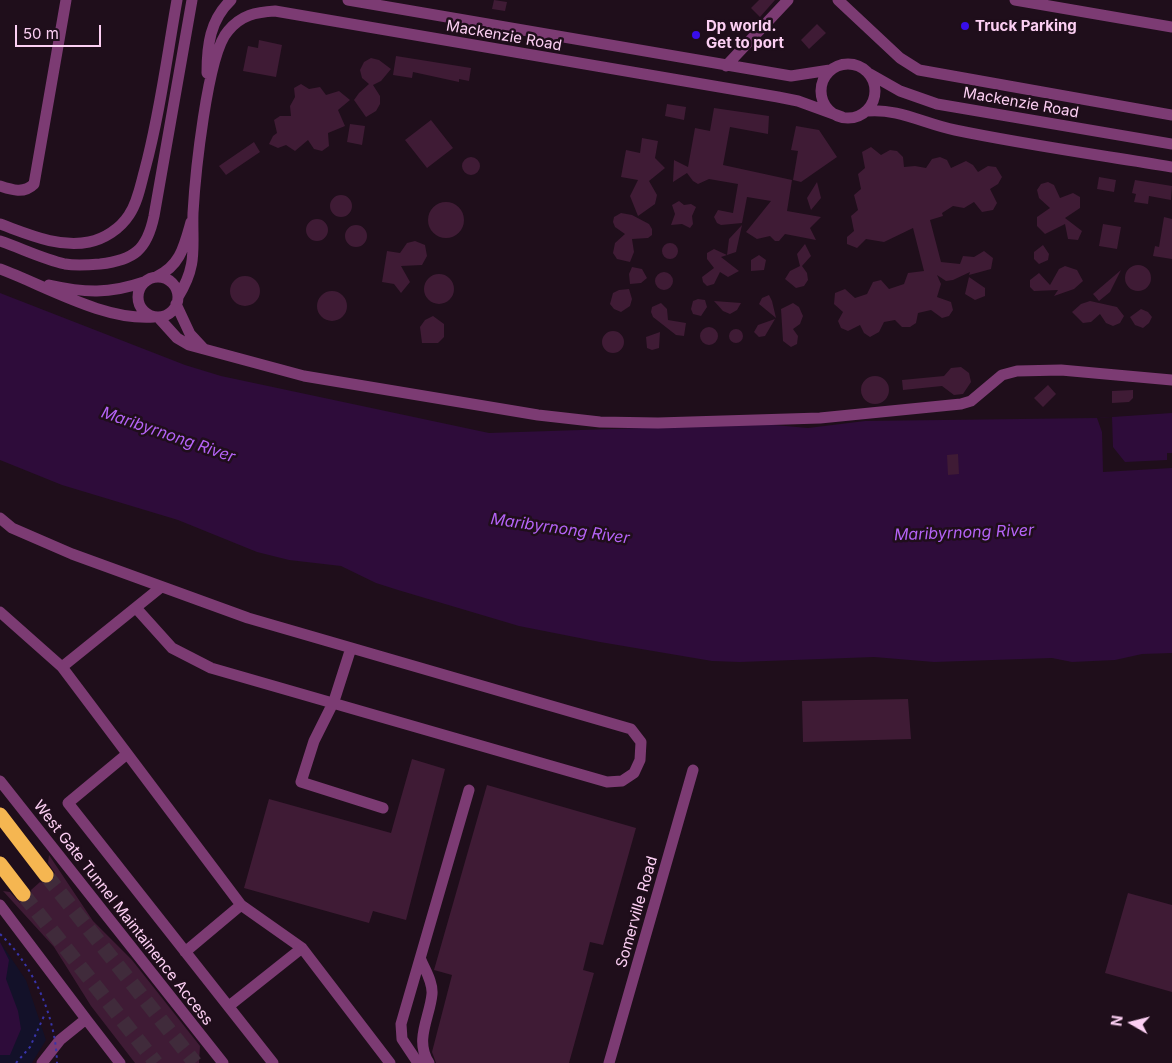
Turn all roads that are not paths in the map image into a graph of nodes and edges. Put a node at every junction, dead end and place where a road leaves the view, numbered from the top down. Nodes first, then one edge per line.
1 (66, 0) edge
2 (177, 0) edge
3 (192, 0) edge
4 (231, 0) edge
5 (348, 0) edge
6 (788, 0) edge
7 (838, 0) edge
8 (1015, 0) edge
9 (1172, 27) edge
10 (726, 66) junction
11 (830, 70) junction
12 (870, 74) junction
13 (207, 92) junction
14 (867, 111) junction
15 (1172, 114) edge
16 (842, 118) junction
17 (1172, 144) edge
18 (1172, 167) edge
19 (0, 186) edge
20 (193, 214) junction
21 (0, 224) edge
22 (0, 241) edge
23 (0, 269) edge
24 (156, 277) junction
25 (33, 281) junction
26 (144, 282) junction
27 (177, 301) junction
28 (156, 317) junction
29 (203, 348) junction
30 (1172, 380) edge
31 (0, 518) edge
32 (160, 588) junction
33 (136, 608) junction
34 (0, 612) edge
35 (351, 648) junction
36 (62, 667) junction
37 (334, 701) junction
38 (127, 754) junction
39 (693, 770) dead end
40 (0, 781) edge
41 (469, 790) dead end
42 (383, 808) dead end
43 (0, 815) edge
44 (0, 864) edge
45 (46, 874) tunnel mouth
46 (23, 894) tunnel mouth
47 (0, 905) edge
48 (241, 905) junction
49 (302, 948) junction
50 (185, 952) junction
51 (421, 960) junction
52 (229, 1006) junction
53 (86, 1019) junction
54 (42, 1063) edge
55 (120, 1063) edge
56 (223, 1063) edge
57 (273, 1063) edge
58 (390, 1063) edge
59 (418, 1063) edge
60 (429, 1063) edge
61 (610, 1063) edge

1 - 19 street
2 - 21 street
3 - 22 street
4 - 13 street, Mackenzie Road
5 - 10 street, Mackenzie Road
6 - 10 street
7 - 15 street
8 - 9 street
10 - 11 street, Mackenzie Road
11 - 12 street
11 - 16 street
12 - 14 street
12 - 17 street, Mackenzie Road
13 - 16 street, Mackenzie Road
13 - 20 street, Mackenzie Road
14 - 16 street
14 - 18 street
20 - 24 street, Mackenzie Road
20 - 27 street, Mackenzie Road
23 - 25 street
24 - 26 street
24 - 27 street
25 - 26 street
25 - 28 street
26 - 28 street
27 - 28 street
27 - 29 street
28 - 29 street
29 - 30 street
31 - 32 street
32 - 33 street
32 - 35 street
33 - 36 street
33 - 37 street
34 - 36 street
35 - 37 street
35 - 37 street
36 - 38 street
37 - 42 street
38 - 48 street
38 - 50 street
39 - 61 street, Somerville Road
40 - 56 street, West Gate Tunnel Maintainence Access
41 - 51 street
43 - 45 highway
44 - 46 highway
47 - 53 street
48 - 49 street
48 - 50 street
49 - 52 street
49 - 58 street
50 - 52 street
51 - 59 street
51 - 60 street
52 - 57 street
53 - 54 street
53 - 55 street

